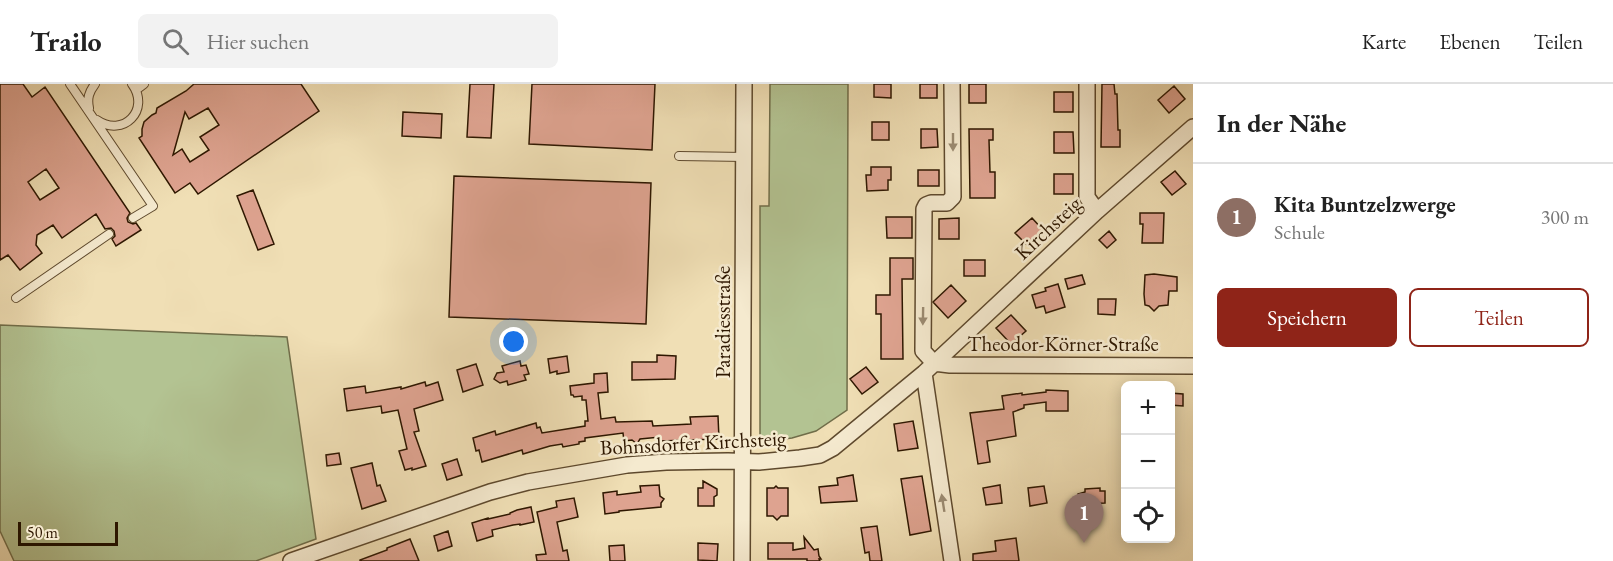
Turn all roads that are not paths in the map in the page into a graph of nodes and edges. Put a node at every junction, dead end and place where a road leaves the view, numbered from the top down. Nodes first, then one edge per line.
1 (70, 84) edge
2 (95, 84) edge
3 (144, 84) edge
4 (744, 84) edge
5 (952, 84) edge
6 (1087, 84) edge
7 (134, 87) edge
8 (93, 116) junction
9 (1193, 127) edge
10 (679, 156) dead end
11 (745, 157) junction
12 (1097, 211) junction
13 (133, 218) dead end
14 (109, 234) dead end
15 (16, 298) dead end
16 (1193, 366) edge
17 (929, 368) junction
18 (744, 461) junction
19 (291, 561) edge
20 (742, 561) edge
21 (952, 561) edge

1 - 8 lane
2 - 8 lane
3 - 7 lane
4 - 11 street, Paradiesstraße
5 -> 17 street
6 - 12 street
7 - 8 lane
8 - 13 lane
9 - 12 street, Kirchsteig
10 - 11 lane
11 - 18 street, Paradiesstraße
12 - 17 street, Kirchsteig
14 - 15 lane
16 - 17 street, Theodor-Körner-Straße
17 - 18 street, Bohnsdorfer Kirchsteig
21 -> 17 street
18 - 19 street, Bohnsdorfer Kirchsteig
18 - 20 street, Paradiesstraße

